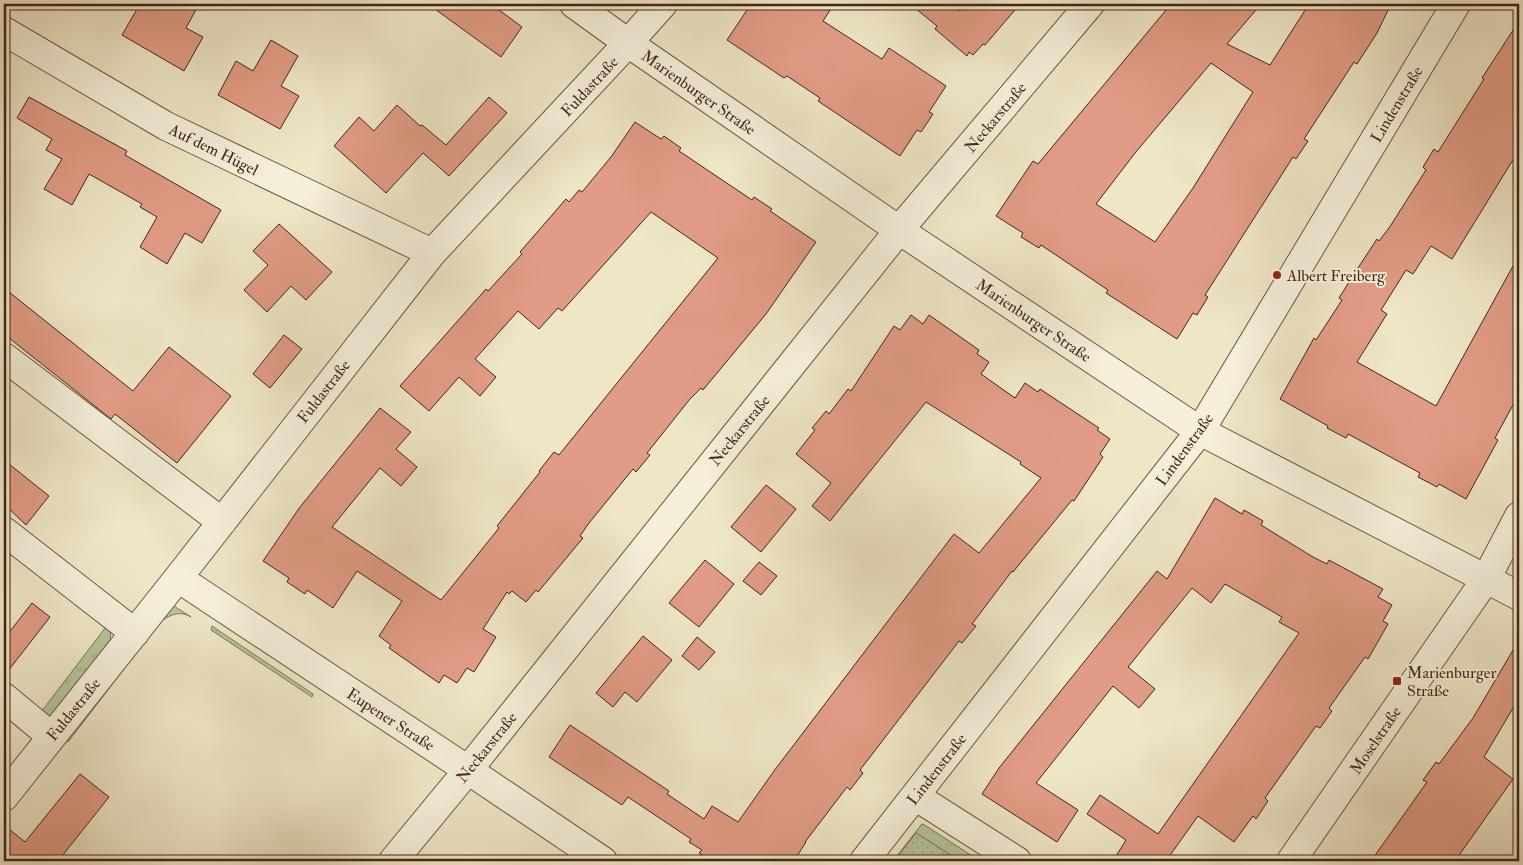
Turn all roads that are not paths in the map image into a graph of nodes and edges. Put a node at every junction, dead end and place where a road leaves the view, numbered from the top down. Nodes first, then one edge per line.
1 (574, 4) edge
2 (663, 4) edge
3 (1090, 4) edge
4 (1456, 4) edge
5 (4, 31) edge
6 (628, 44) junction
7 (899, 230) junction
8 (432, 253) junction
9 (4, 357) edge
10 (1200, 431) junction
11 (1519, 516) edge
12 (222, 522) junction
13 (4, 531) edge
14 (178, 578) junction
15 (1486, 579) junction
16 (1519, 596) edge
17 (135, 633) junction
18 (4, 698) edge
19 (51, 736) junction
20 (468, 770) junction
21 (916, 796) junction
22 (4, 797) edge
23 (392, 861) edge
24 (603, 861) edge
25 (864, 861) edge
26 (1017, 861) edge
27 (1291, 861) edge

1 - 6 street, Marienburger Straße
2 - 6 street, Fuldastraße
3 - 7 street, Neckarstraße
4 - 10 street, Lindenstraße
5 - 8 street, Auf dem Hügel
6 - 7 street, Marienburger Straße
6 - 8 street, Fuldastraße
7 - 10 street, Marienburger Straße
7 - 20 street, Neckarstraße
8 - 12 street, Fuldastraße
9 - 12 street
10 - 15 street, Marienburger Straße
10 - 21 street, Lindenstraße
11 - 15 street, Moselstraße
12 - 14 street, Fuldastraße
13 - 17 street
14 - 17 street, Fuldastraße
14 - 20 street, Eupener Straße
15 - 16 street, Marienburger Straße
15 - 27 street, Moselstraße
17 - 19 street, Fuldastraße
18 - 19 street
19 - 22 street, Fuldastraße
20 - 23 street, Neckarstraße
20 - 24 street, Eupener Straße
21 - 25 street, Lindenstraße
21 - 26 street

